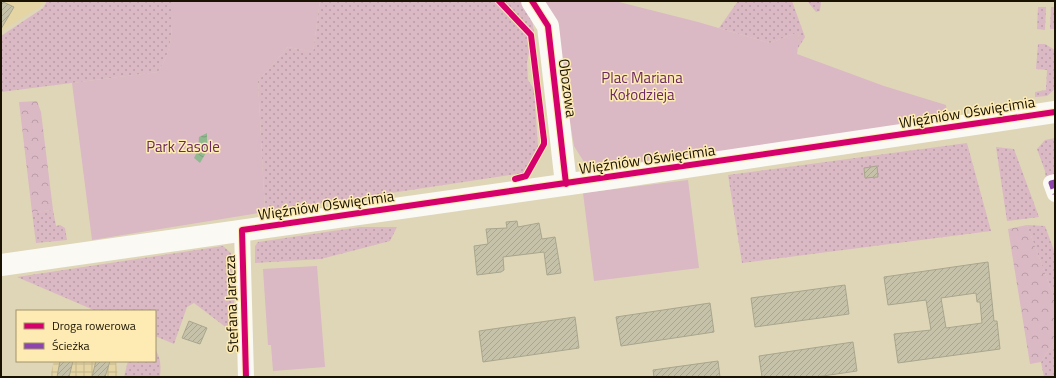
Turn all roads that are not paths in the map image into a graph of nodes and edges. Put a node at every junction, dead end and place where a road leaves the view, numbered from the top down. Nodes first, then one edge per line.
1 (532, 1) edge
2 (1055, 112) edge
3 (1055, 182) edge
4 (566, 184) junction
5 (1055, 194) edge
6 (242, 230) junction
7 (1, 265) edge
8 (246, 377) edge

1 - 4 street, Obozowa
2 - 4 street, Więźniów Oświęcimia
3 - 5 street
4 - 6 street, Więźniów Oświęcimia
6 - 7 street, Więźniów Oświęcimia
6 - 8 street, Stefana Jaracza

